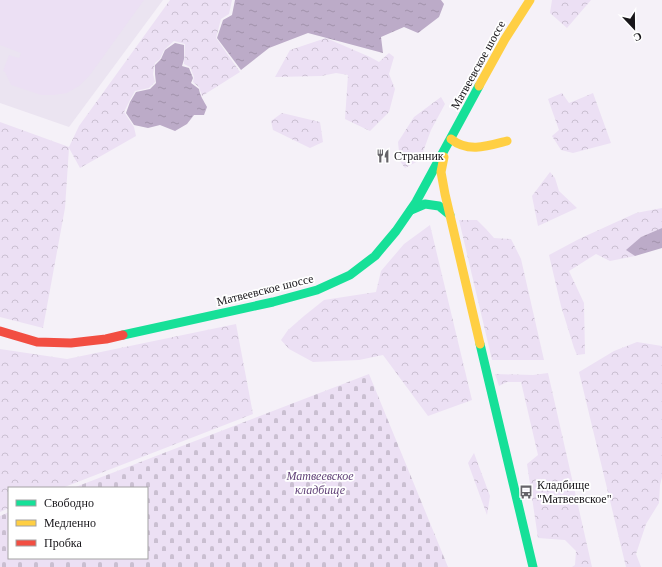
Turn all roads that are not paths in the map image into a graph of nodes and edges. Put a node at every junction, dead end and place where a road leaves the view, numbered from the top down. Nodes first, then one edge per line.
1 (530, 0) edge
2 (451, 139) junction
3 (507, 141) dead end
4 (446, 148) junction
5 (411, 210) junction
6 (450, 215) junction
7 (0, 331) edge
8 (533, 567) edge

1 - 2 main road, Матвеевское шоссе
2 - 3 main road
2 - 4 main road, Матвеевское шоссе
4 - 5 main road, Матвеевское шоссе
4 - 6 main road
5 - 6 main road
5 - 7 main road, Матвеевское шоссе
6 - 8 main road

